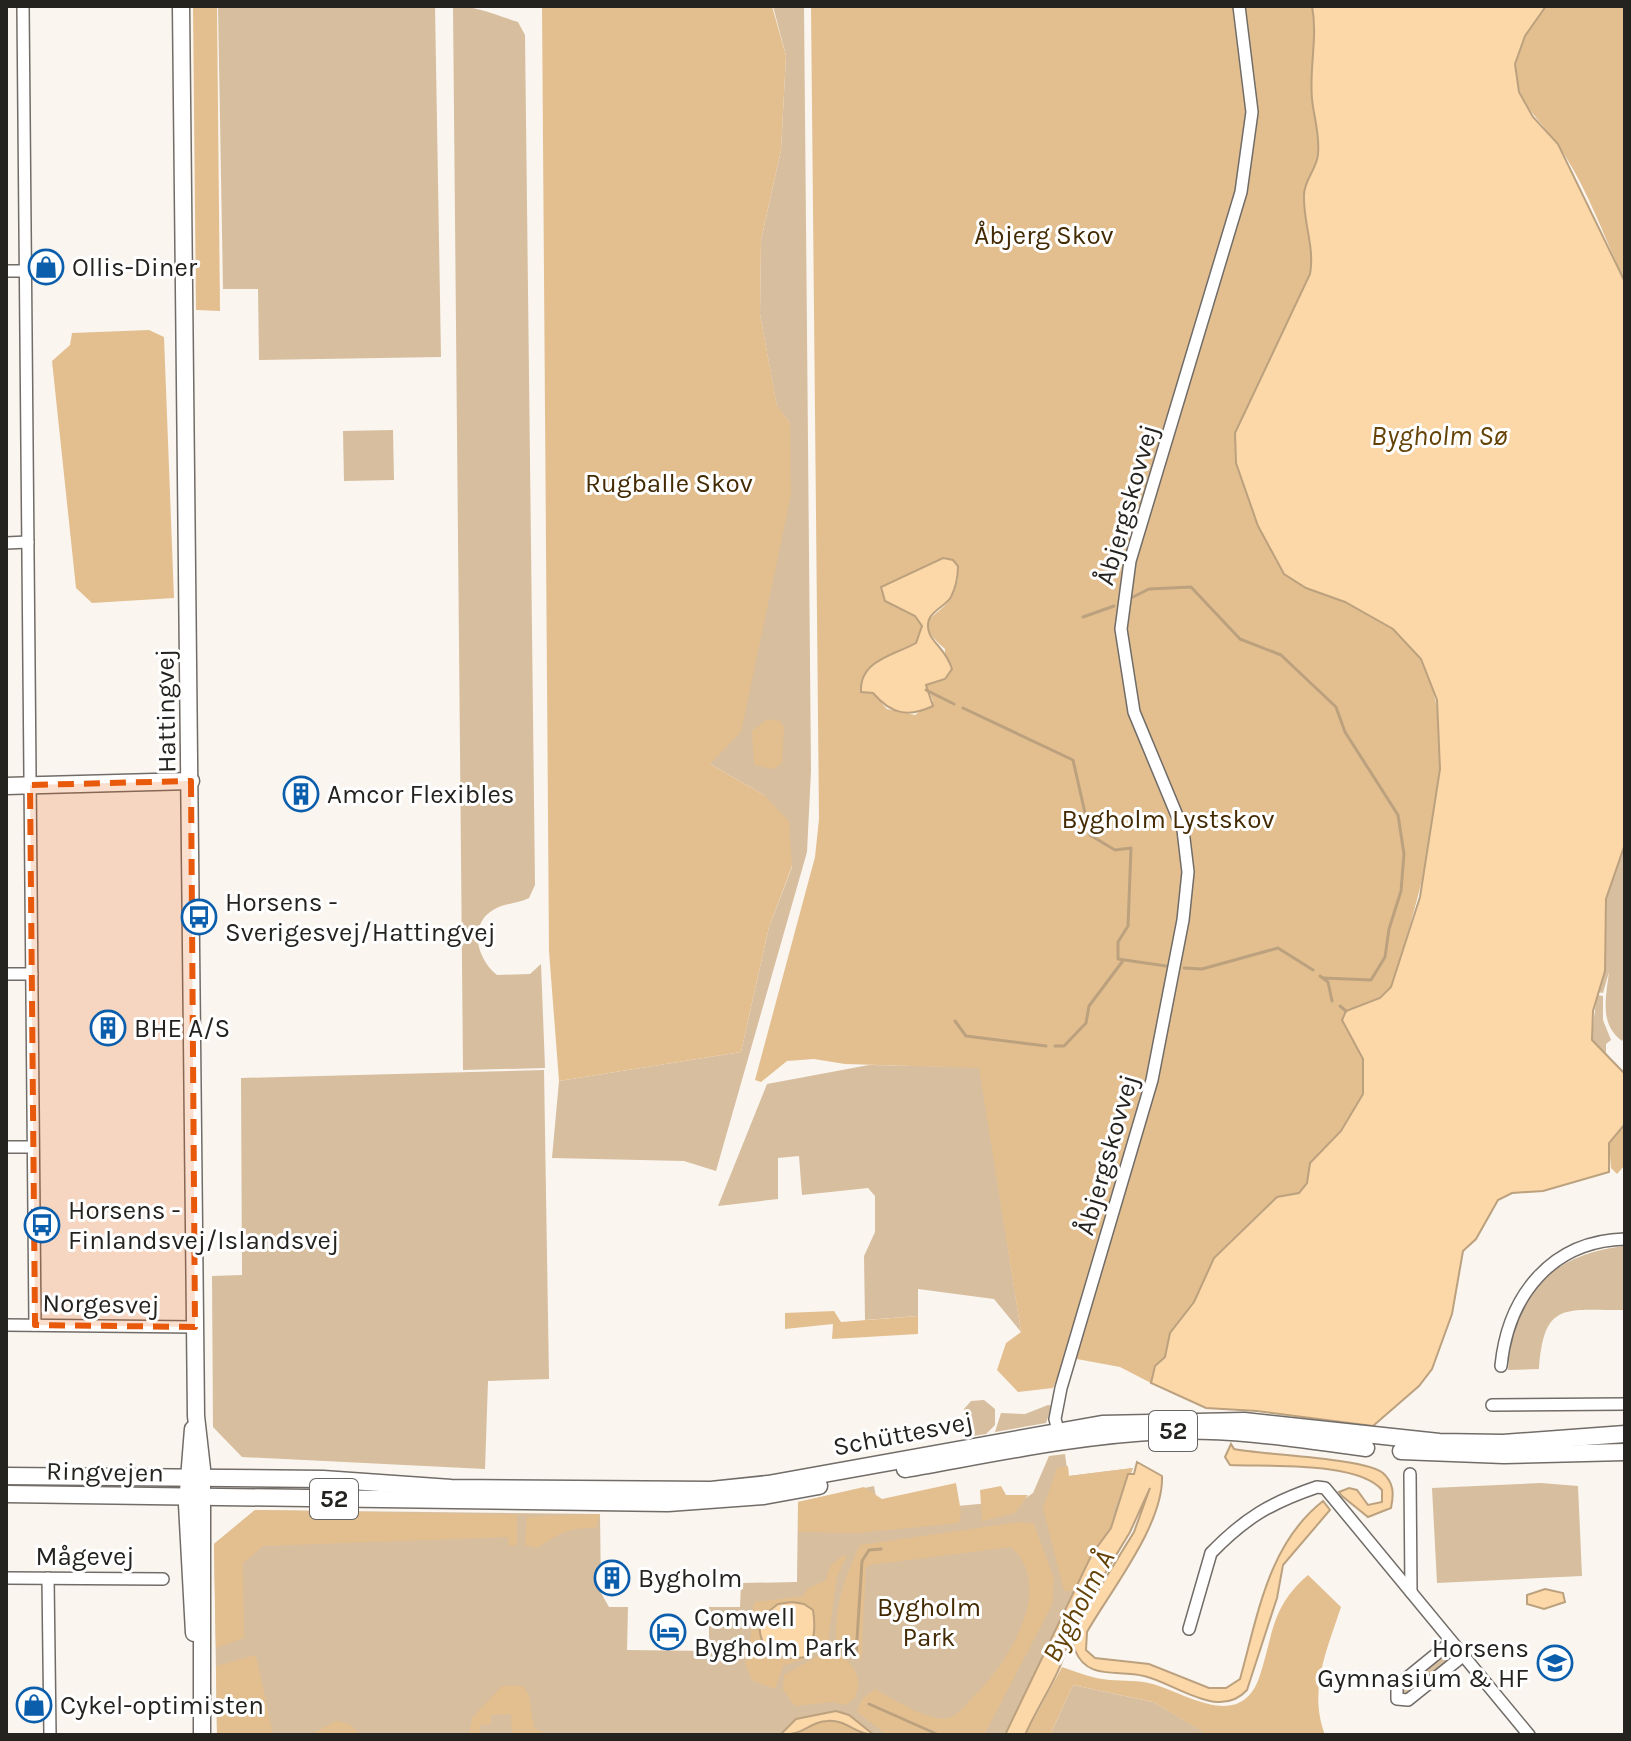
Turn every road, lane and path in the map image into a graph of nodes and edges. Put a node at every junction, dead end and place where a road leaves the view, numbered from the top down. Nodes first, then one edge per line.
1 (23, 6) edge
2 (181, 6) edge
3 (1239, 6) edge
4 (6, 271) edge
5 (26, 271) junction
6 (28, 542) junction
7 (6, 543) edge
8 (191, 781) junction
9 (30, 785) junction
10 (6, 786) edge
11 (6, 974) edge
12 (32, 974) junction
13 (6, 1147) edge
14 (33, 1147) junction
15 (1625, 1239) edge
16 (6, 1325) edge
17 (35, 1325) junction
18 (195, 1327) junction
19 (1501, 1366) dead end
20 (1625, 1404) edge
21 (1492, 1405) dead end
22 (1058, 1430) junction
23 (1625, 1434) edge
24 (1625, 1452) edge
25 (1410, 1474) dead end
26 (6, 1476) edge
27 (195, 1478) junction
28 (6, 1494) edge
29 (195, 1497) junction
30 (6, 1578) edge
31 (48, 1578) junction
32 (163, 1579) dead end
33 (1411, 1592) junction
34 (1189, 1629) dead end
35 (1451, 1642) junction
36 (1464, 1655) junction
37 (50, 1735) edge
38 (202, 1735) edge
39 (1529, 1735) edge

1 - 5 street
2 - 8 main road, Hattingvej
3 - 22 street, Åbjergskovvej
4 - 5 street
5 - 6 street
6 - 7 street
6 - 9 street
8 - 9 main road
8 - 18 main road, Hattingvej
9 - 10 main road
9 - 12 street
11 - 12 street
12 - 14 street
13 - 14 street
14 - 17 street
15 - 19 street
16 - 17 street, Norgesvej
17 - 18 street, Norgesvej
18 - 27 main road, Hattingvej
20 - 21 street
22 - 23 main road, Schüttesvej / 52
22 - 27 main road, Schüttesvej / 52
24 - 29 main road, Schüttesvej / 52
25 - 33 street
26 - 27 main road, Ringvejen / 52
27 - 29 main road, Hattingvej
28 - 29 main road, Ringvejen / 52
29 - 38 main road, Hattingvej
30 - 31 street, Mågevej
31 - 32 street, Mågevej
31 - 37 street
33 - 34 street
33 - 35 street
35 - 36 street
35 - 36 street
36 - 39 street

